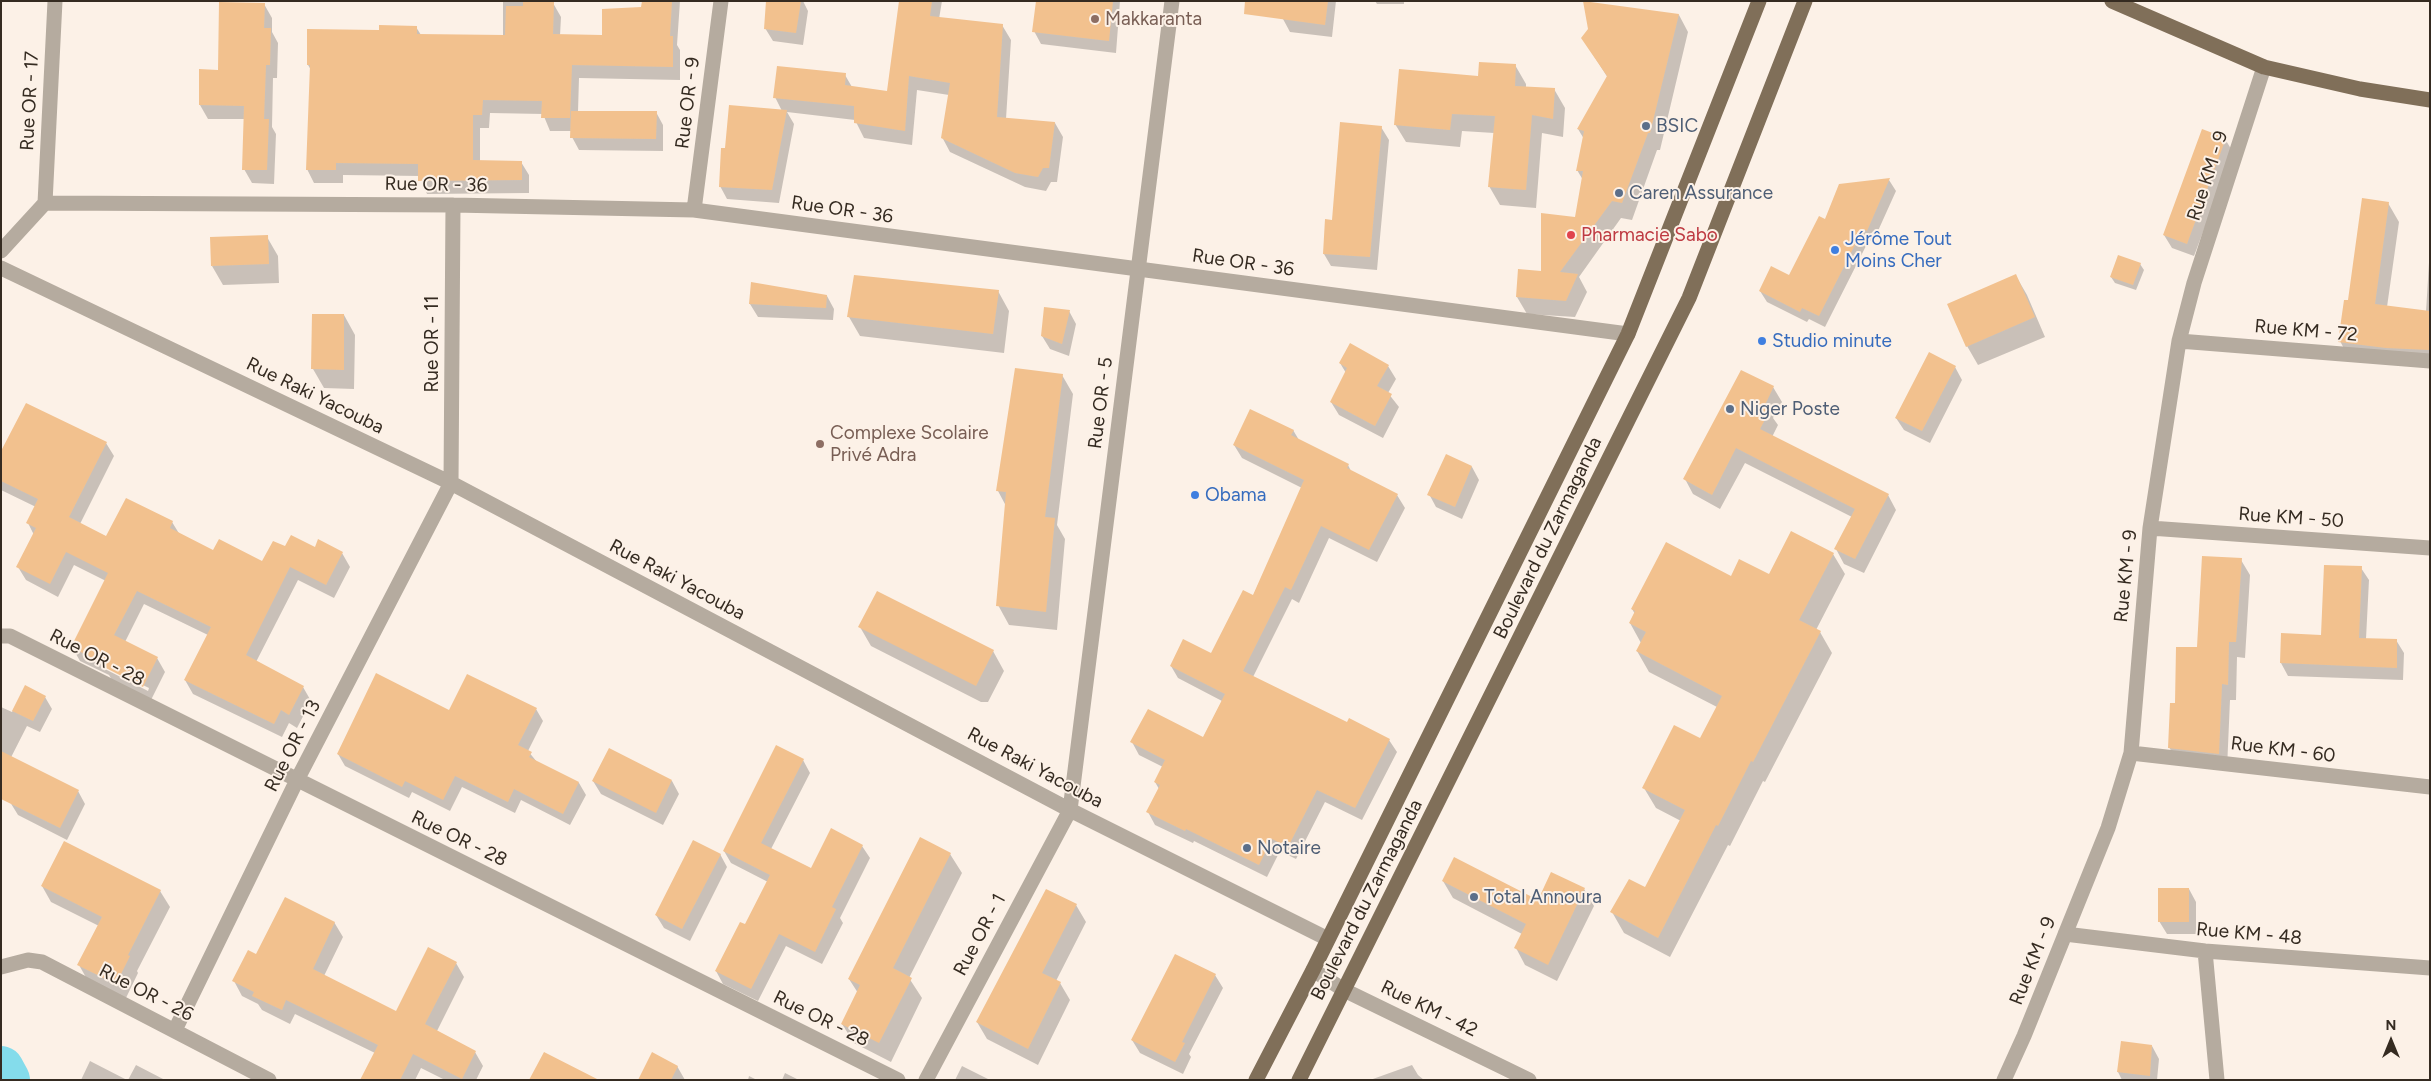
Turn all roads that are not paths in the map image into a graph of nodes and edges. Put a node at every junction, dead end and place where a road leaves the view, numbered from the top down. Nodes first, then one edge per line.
1 (55, 1) edge
2 (721, 1) edge
3 (1172, 1) edge
4 (1759, 1) edge
5 (1805, 1) edge
6 (2112, 1) edge
7 (2264, 67) junction
8 (2430, 100) edge
9 (45, 203) junction
10 (453, 205) junction
11 (694, 210) junction
12 (1, 251) edge
13 (1, 268) edge
14 (1138, 269) junction
15 (1628, 334) junction
16 (2179, 341) junction
17 (2430, 361) edge
18 (451, 483) junction
19 (2150, 528) junction
20 (2430, 548) edge
21 (1, 636) edge
22 (2131, 753) junction
23 (297, 780) junction
24 (2430, 787) edge
25 (1070, 810) junction
26 (2065, 934) junction
27 (1328, 939) junction
28 (2205, 951) junction
29 (1, 967) edge
30 (2430, 968) edge
31 (1313, 970) junction
32 (1344, 990) junction
33 (175, 1030) junction
34 (268, 1080) edge
35 (898, 1080) edge
36 (926, 1080) edge
37 (1256, 1080) edge
38 (1299, 1080) edge
39 (1529, 1080) edge
40 (2004, 1080) edge
41 (2217, 1080) edge

1 - 9 street, Rue OR - 17
2 - 11 street, Rue OR - 9
3 - 14 street, Rue OR - 5
4 - 15 main road, Boulevard du Zarmaganda
5 - 32 main road, Boulevard du Zarmaganda
6 - 7 main road
7 - 8 main road
7 - 16 street, Rue KM - 9
9 - 10 street, Rue OR - 36
9 - 12 street
10 - 11 street, Rue OR - 36
10 - 18 street, Rue OR - 11
11 - 14 street, Rue OR - 36
13 - 18 street, Rue Raki Yacouba
14 - 15 street, Rue OR - 36
14 - 25 street, Rue OR - 5
15 - 27 main road, Boulevard du Zarmaganda
16 - 17 street, Rue KM - 72
16 - 19 street, Rue KM - 9
18 - 23 street, Rue OR - 13
18 - 25 street, Rue Raki Yacouba
19 - 20 street, Rue KM - 50
19 - 22 street, Rue KM - 9
21 - 23 street, Rue OR - 28
22 - 24 street, Rue KM - 60
22 - 26 street, Rue KM - 9
23 - 33 street, Rue OR - 13
23 - 35 street, Rue OR - 28
25 - 27 street, Rue Raki Yacouba
25 - 36 street, Rue OR - 1
26 - 28 street, Rue KM - 48
26 - 40 street, Rue KM - 9
27 - 31 main road, Boulevard du Zarmaganda
28 - 30 street, Rue KM - 48
28 - 41 street
29 - 33 street, Rue OR - 26
31 - 32 street, Rue KM - 42
31 - 37 main road, Boulevard du Zarmaganda
32 - 38 main road, Boulevard du Zarmaganda
32 - 39 street, Rue KM - 42
33 - 34 street, Rue OR - 26

